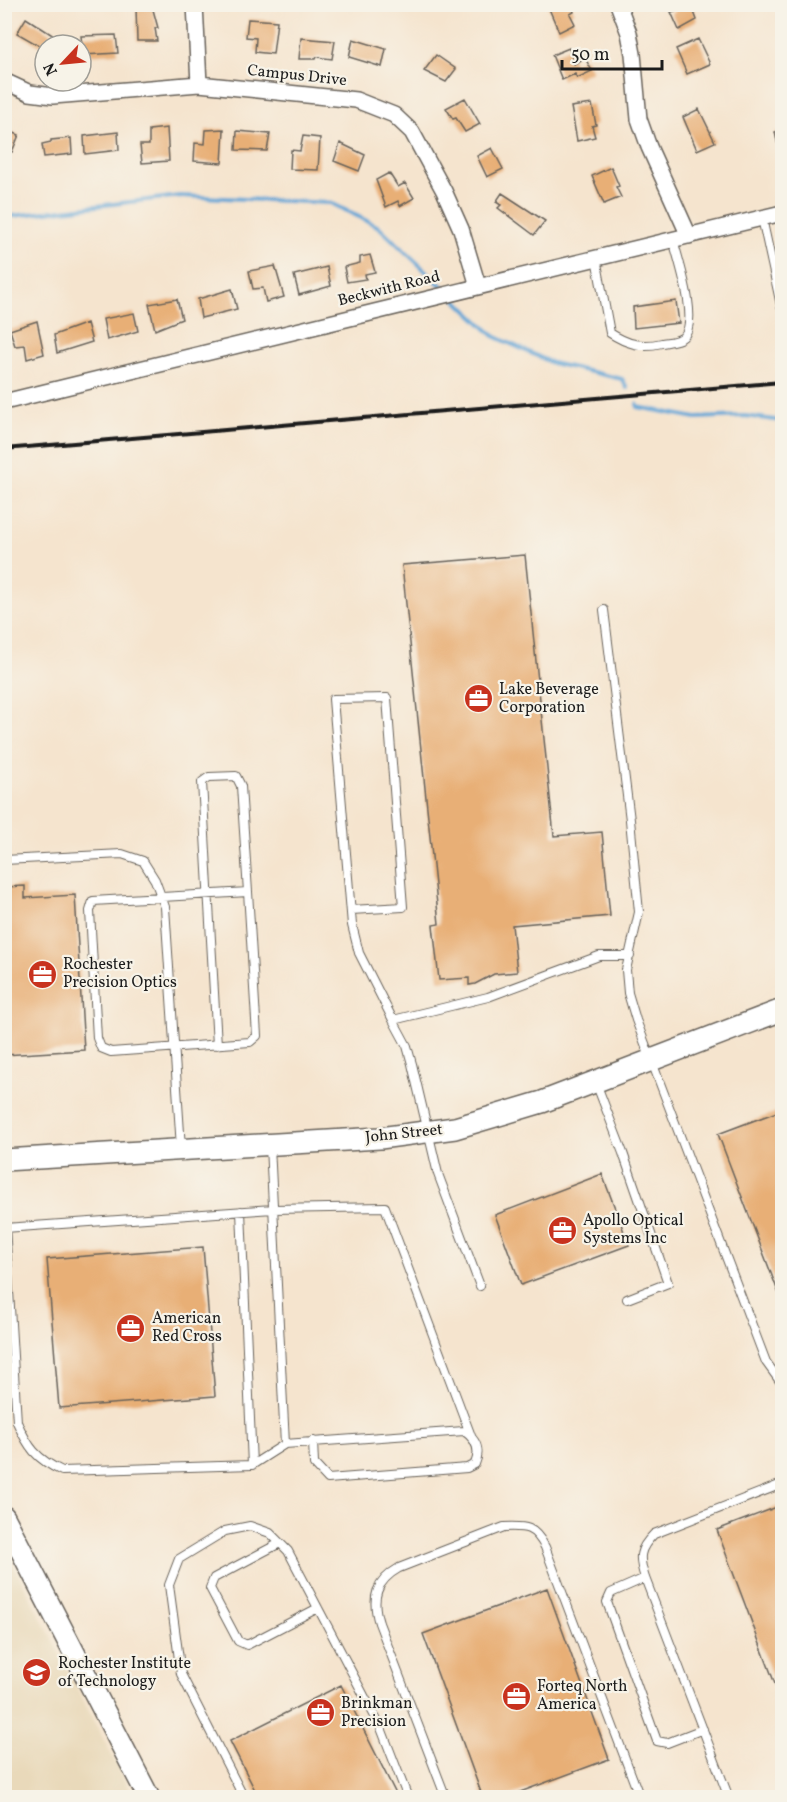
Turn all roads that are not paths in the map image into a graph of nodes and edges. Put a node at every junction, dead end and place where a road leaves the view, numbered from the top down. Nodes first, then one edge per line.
1 (195, 4) edge
2 (618, 4) edge
3 (4, 81) edge
4 (199, 84) junction
5 (783, 213) edge
6 (762, 218) junction
7 (688, 236) junction
8 (673, 239) junction
9 (596, 258) junction
10 (478, 286) junction
11 (783, 310) edge
12 (4, 402) edge
13 (604, 610) dead end
14 (4, 860) edge
15 (248, 892) junction
16 (209, 894) junction
17 (161, 896) junction
18 (351, 910) junction
19 (630, 956) junction
20 (783, 1011) edge
21 (393, 1020) junction
22 (217, 1045) junction
23 (174, 1048) junction
24 (653, 1060) junction
25 (596, 1082) junction
26 (427, 1133) junction
27 (270, 1144) junction
28 (181, 1150) junction
29 (4, 1160) edge
30 (4, 1209) edge
31 (273, 1209) junction
32 (241, 1211) junction
33 (5, 1228) edge
34 (480, 1286) dead end
35 (627, 1299) dead end
36 (783, 1384) edge
37 (471, 1436) junction
38 (313, 1441) junction
39 (285, 1443) junction
40 (252, 1465) junction
41 (783, 1484) edge
42 (4, 1517) edge
43 (280, 1543) junction
44 (645, 1578) junction
45 (318, 1608) junction
46 (703, 1729) junction
47 (149, 1797) edge
48 (244, 1797) edge
49 (408, 1797) edge
50 (446, 1797) edge
51 (640, 1797) edge
52 (729, 1797) edge

1 - 4 street
2 - 7 street
3 - 4 street, Campus Drive
4 - 10 street, Campus Drive
5 - 6 street, Beckwith Road
6 - 7 street, Beckwith Road
6 - 11 lane
7 - 8 street, Beckwith Road
8 - 9 street, Beckwith Road
8 - 9 lane
9 - 10 street, Beckwith Road
10 - 12 street, Beckwith Road
13 - 19 lane
14 - 17 lane
15 - 16 lane
15 - 16 lane
15 - 22 lane
16 - 17 lane
16 - 22 lane
17 - 23 lane
17 - 23 lane
18 - 18 lane
18 - 21 lane
19 - 21 lane
19 - 24 lane
20 - 24 street, John Street
21 - 26 lane
22 - 23 lane
23 - 28 lane
24 - 25 street, John Street
24 - 36 lane
25 - 26 street, John Street
25 - 35 lane
26 - 27 street, John Street
26 - 34 lane
27 - 28 street, John Street
27 - 31 lane
28 - 29 street, John Street
30 - 33 lane
31 - 32 lane
31 - 37 lane
31 - 39 lane
32 - 33 lane
32 - 40 lane
33 - 40 lane
37 - 38 lane
37 - 38 lane
38 - 39 lane
39 - 40 lane
41 - 44 lane
42 - 47 street
43 - 45 lane
43 - 45 lane
43 - 48 lane
44 - 46 lane
44 - 46 lane
45 - 49 lane
46 - 52 lane
50 - 51 lane

